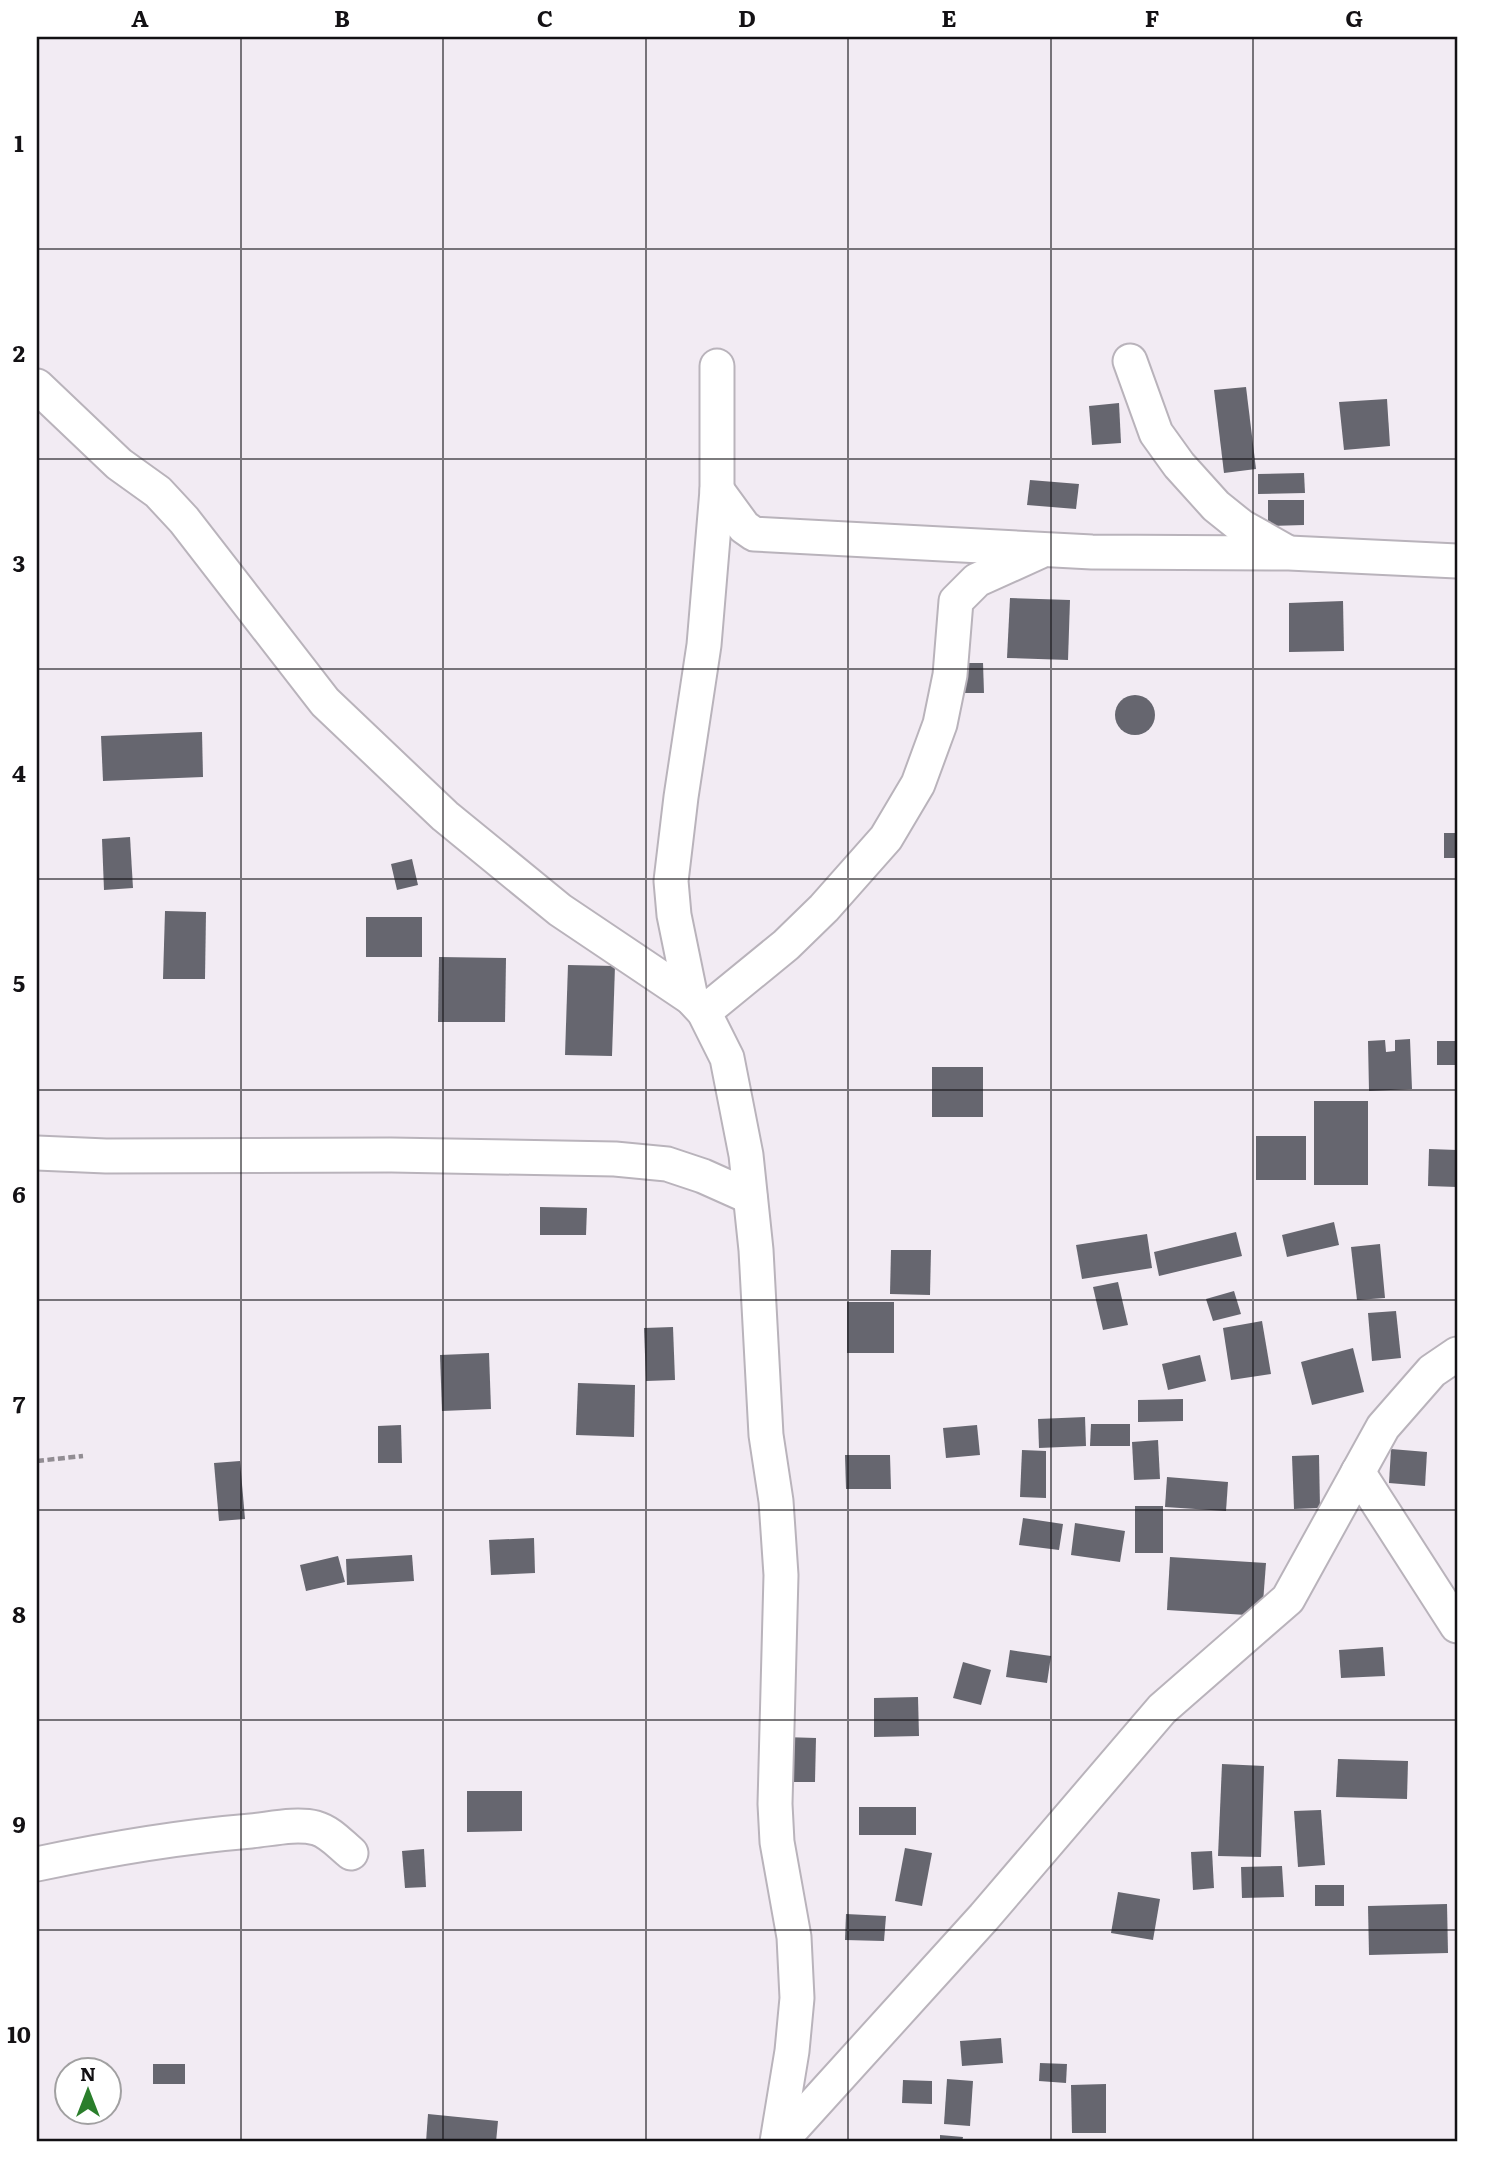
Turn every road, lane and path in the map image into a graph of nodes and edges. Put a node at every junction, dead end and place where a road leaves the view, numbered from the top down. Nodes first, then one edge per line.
1 (1130, 361) dead end
2 (717, 366) dead end
3 (37, 386) edge
4 (717, 490) junction
5 (1045, 550) junction
6 (1289, 553) junction
7 (1457, 561) edge
8 (698, 1005) junction
9 (37, 1153) edge
10 (750, 1196) junction
11 (1457, 1354) edge
12 (83, 1456) dead end
13 (37, 1461) edge
14 (1358, 1472) junction
15 (1457, 1626) edge
16 (351, 1853) dead end
17 (37, 1864) edge
18 (779, 2142) edge

1 - 6 street
2 - 4 street
3 - 8 street
4 - 5 street
4 - 8 street
5 - 6 street
5 - 8 street
6 - 7 street
8 - 10 street
9 - 10 street
10 - 18 street
11 - 14 street
12 - 13 path
14 - 15 street
14 - 18 street
16 - 17 street

